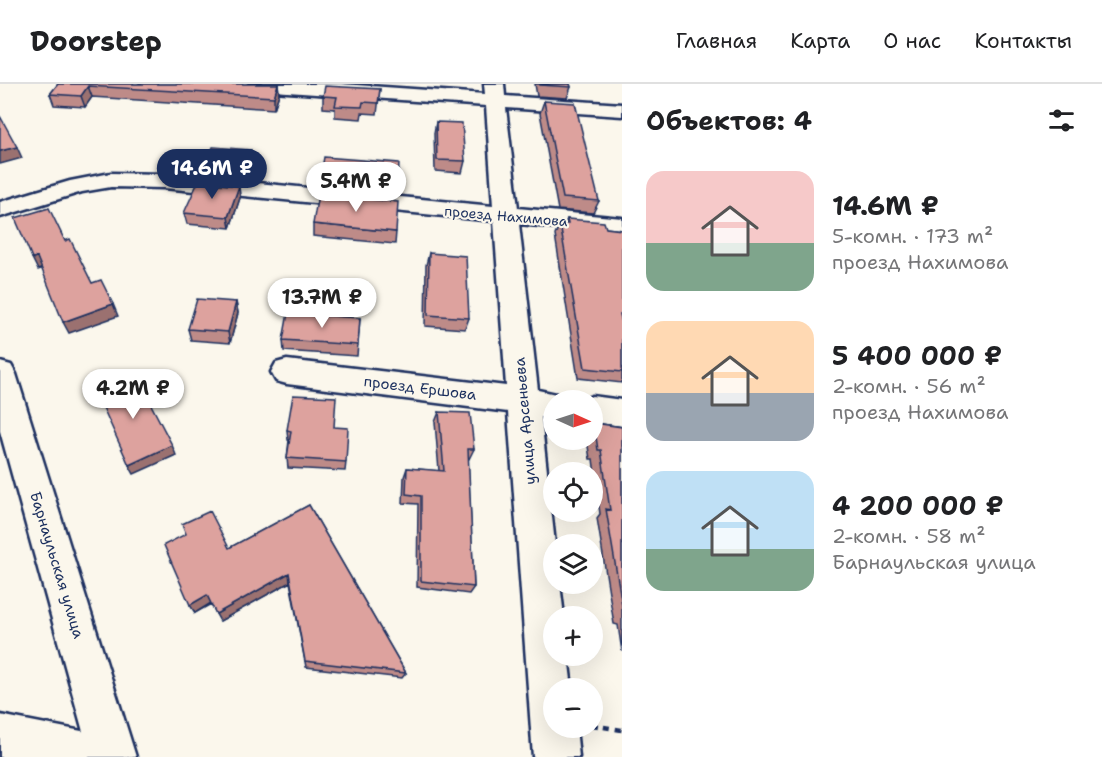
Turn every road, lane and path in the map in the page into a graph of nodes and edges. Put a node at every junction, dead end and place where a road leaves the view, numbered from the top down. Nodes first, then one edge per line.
1 (260, 84) edge
2 (495, 92) edge
3 (622, 110) edge
4 (0, 210) edge
5 (506, 216) junction
6 (622, 226) edge
7 (287, 372) dead end
8 (0, 374) edge
9 (538, 403) edge
10 (603, 410) edge
11 (622, 413) edge
12 (603, 726) edge
13 (622, 730) edge
14 (0, 738) edge
15 (97, 757) edge
16 (113, 757) edge
17 (556, 757) edge

1 - 2 street
2 - 3 street
2 - 5 street, улица Арсеньева
4 - 5 street, проезд Нахимова
5 - 6 street, проезд Нахимова
5 - 9 street, улица Арсеньева
7 - 9 street, проезд Ершова
8 - 16 street, Барнаульская улица
9 - 17 street, улица Арсеньева
10 - 11 street
12 - 13 path
14 - 15 street

